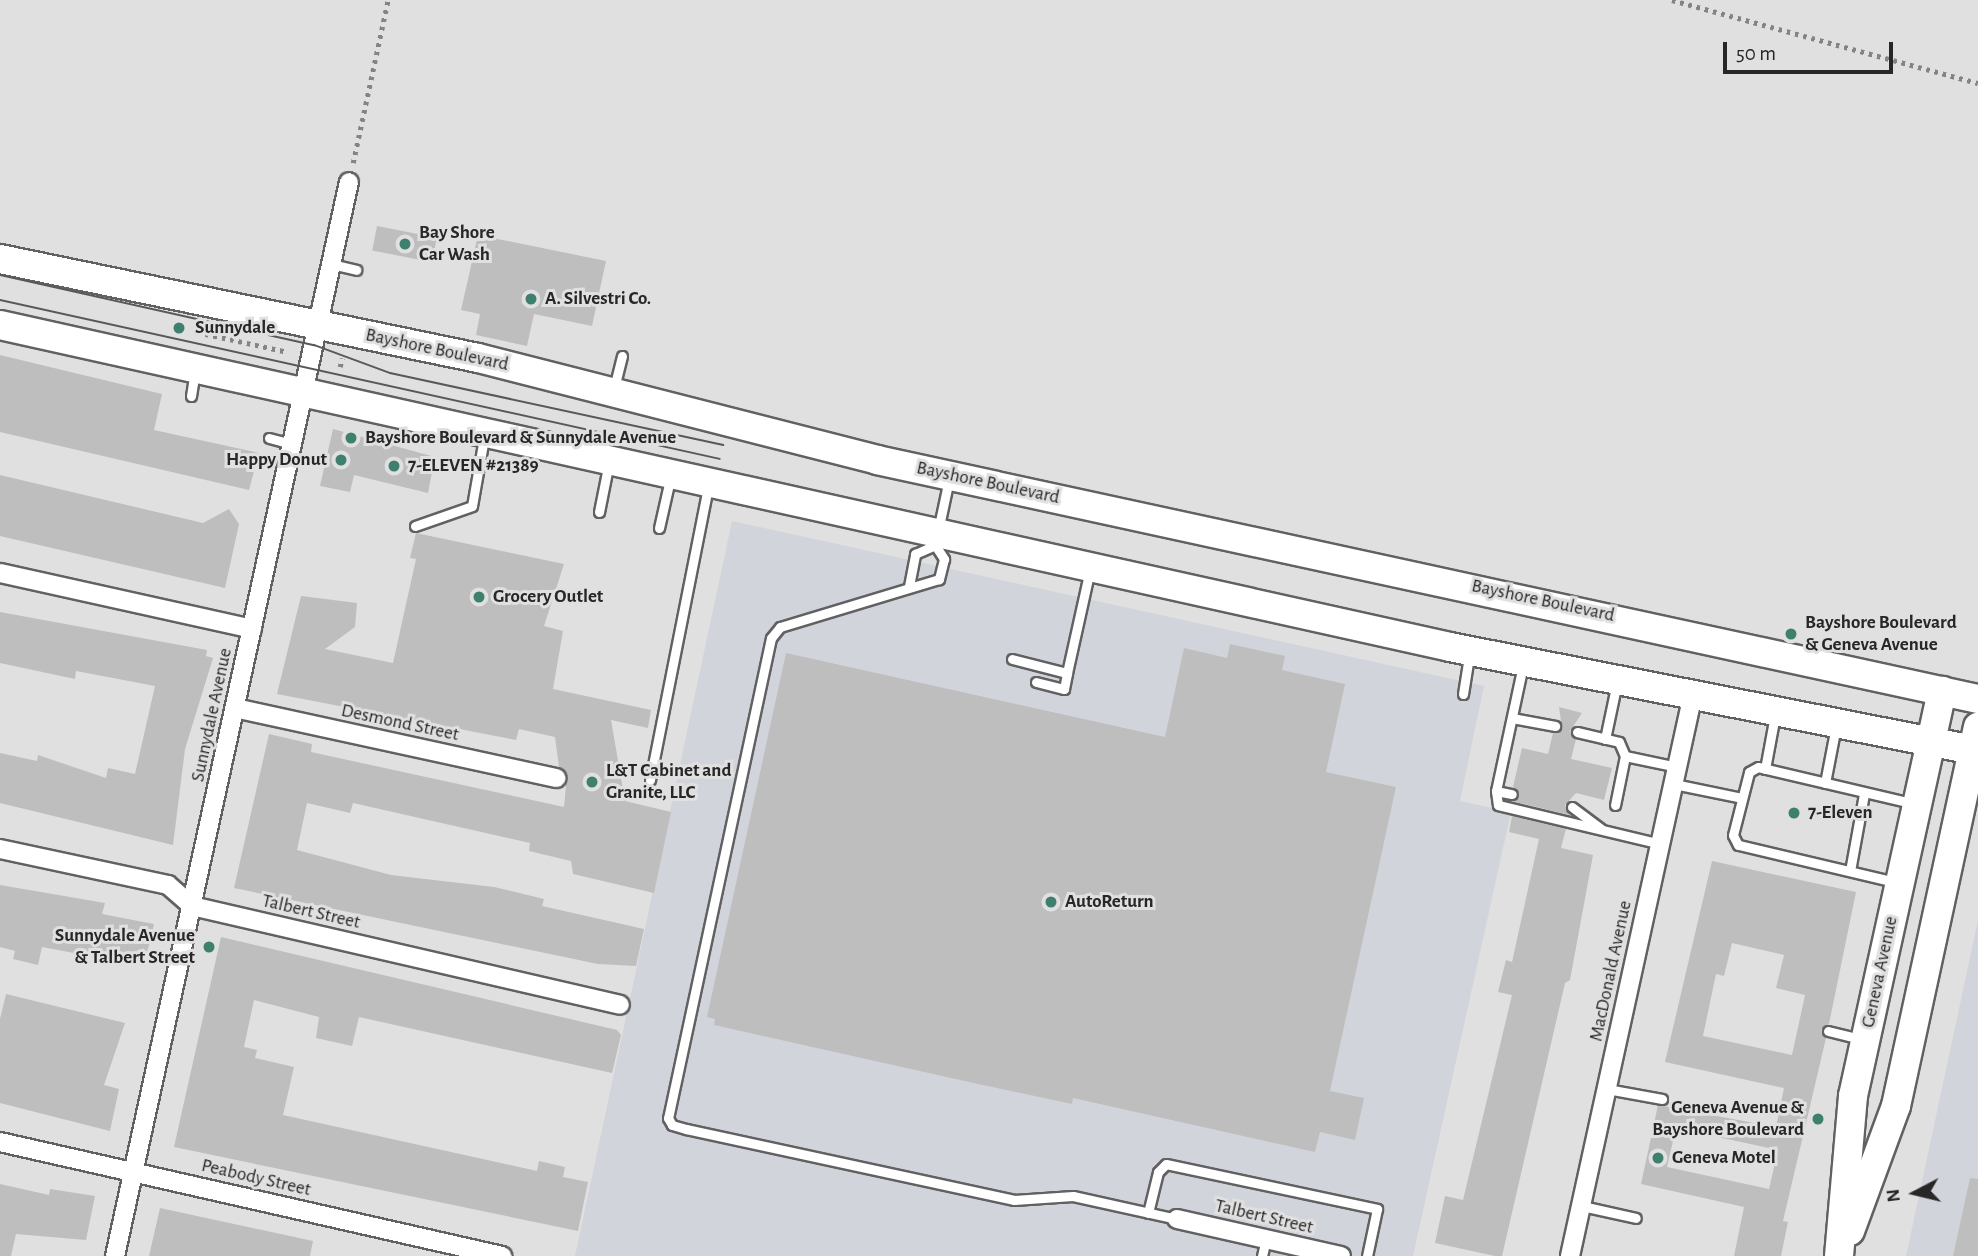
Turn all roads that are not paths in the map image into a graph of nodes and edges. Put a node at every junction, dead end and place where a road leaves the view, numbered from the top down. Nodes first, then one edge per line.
1 (349, 182) road end
2 (0, 259) edge
3 (331, 264) junction
4 (356, 270) dead end
5 (0, 325) edge
6 (318, 326) junction
7 (622, 356) dead end
8 (303, 393) junction
9 (613, 393) junction
10 (485, 429) junction
11 (269, 438) dead end
12 (291, 444) junction
13 (610, 457) junction
14 (672, 472) junction
15 (950, 475) junction
16 (709, 481) junction
17 (599, 512) dead end
18 (415, 526) dead end
19 (659, 528) dead end
20 (936, 539) junction
21 (1090, 567) junction
22 (0, 573) edge
23 (909, 586) junction
24 (252, 629) junction
25 (1470, 650) junction
26 (1012, 659) dead end
27 (1524, 660) junction
28 (1067, 673) junction
29 (1618, 679) junction
30 (1036, 682) dead end
31 (1942, 691) junction
32 (1463, 694) dead end
33 (1693, 694) junction
34 (1978, 699) edge
35 (235, 708) junction
36 (1776, 710) junction
37 (1513, 718) junction
38 (1836, 722) junction
39 (1555, 726) dead end
40 (1577, 732) dead end
41 (1605, 738) junction
42 (1930, 741) junction
43 (1976, 742) edge
44 (1625, 756) junction
45 (1765, 769) junction
46 (1675, 775) junction
47 (556, 778) dead end
48 (650, 780) dead end
49 (1825, 783) junction
50 (1496, 791) junction
51 (1512, 794) dead end
52 (1864, 794) junction
53 (1742, 798) junction
54 (1917, 804) junction
55 (1615, 805) dead end
56 (1572, 807) dead end
57 (1602, 830) junction
58 (1660, 844) junction
59 (0, 849) edge
60 (1850, 871) junction
61 (1900, 883) junction
62 (192, 906) junction
63 (620, 1005) dead end
64 (1828, 1031) dead end
65 (1866, 1040) junction
66 (1607, 1089) junction
67 (1662, 1099) dead end
68 (0, 1142) edge
69 (133, 1171) junction
70 (1581, 1206) junction
71 (1148, 1213) junction
72 (1636, 1217) dead end
73 (1177, 1219) joint
74 (1264, 1247) edge
75 (115, 1256) edge
76 (502, 1256) edge
77 (1341, 1256) edge
78 (1367, 1256) edge
79 (1570, 1256) edge
80 (1839, 1256) edge

1 - 3 street, Sunnydale Avenue
2 - 6 main road, Bayshore Boulevard
3 - 4 lane
3 - 6 street, Sunnydale Avenue
5 - 8 main road
6 - 8 street, Sunnydale Avenue
6 - 9 main road, Bayshore Boulevard
7 - 9 lane
8 - 10 main road
8 - 12 street, Sunnydale Avenue
9 - 15 main road, Bayshore Boulevard
10 - 13 main road
10 - 18 lane
11 - 12 lane
12 - 24 street, Sunnydale Avenue
13 - 14 main road
13 - 17 lane
14 - 16 main road
14 - 19 lane
15 - 20 lane
15 - 31 main road, Bayshore Boulevard
16 - 20 main road
16 - 48 lane
20 - 21 main road
20 - 23 lane
20 - 23 lane
21 - 25 main road
21 - 28 lane
22 - 24 street
23 - 71 lane
24 - 35 street, Sunnydale Avenue
25 - 27 main road
25 - 32 lane
26 - 28 lane
27 - 29 main road
27 - 37 lane
28 - 30 lane
29 - 33 main road
29 - 41 lane
31 - 34 main road, Bayshore Boulevard
31 - 42 main road, Geneva Avenue
33 - 36 main road
33 - 46 street, MacDonald Avenue
35 - 47 street, Desmond Street
35 - 62 street, Sunnydale Avenue
36 - 38 main road
36 - 45 lane
37 - 39 lane
37 - 50 lane
38 - 42 main road
38 - 49 lane
40 - 41 lane
41 - 44 lane
42 - 43 main road
42 - 54 main road, Geneva Avenue
43 - 80 main road, Geneva Avenue
44 - 46 lane
44 - 55 lane
45 - 49 lane
45 - 53 lane
46 - 53 lane
46 - 58 street, MacDonald Avenue
49 - 52 lane
50 - 51 lane
50 - 57 lane
52 - 54 lane
52 - 60 lane
53 - 60 lane
54 - 61 main road, Geneva Avenue
56 - 57 lane
57 - 58 lane
58 - 66 street, MacDonald Avenue
59 - 62 street, Talbert Street
60 - 61 lane
61 - 65 main road, Geneva Avenue
62 - 63 street, Talbert Street
62 - 69 street, Sunnydale Avenue
64 - 65 lane
65 - 80 main road, Geneva Avenue
66 - 67 lane
66 - 70 street, MacDonald Avenue
68 - 69 street, Peabody Street
69 - 75 street, Sunnydale Avenue
69 - 76 street, Peabody Street
70 - 72 lane
70 - 79 street, MacDonald Avenue
71 - 73 lane
71 - 78 lane
73 - 74 street, Talbert Street
74 - 77 street, Talbert Street

